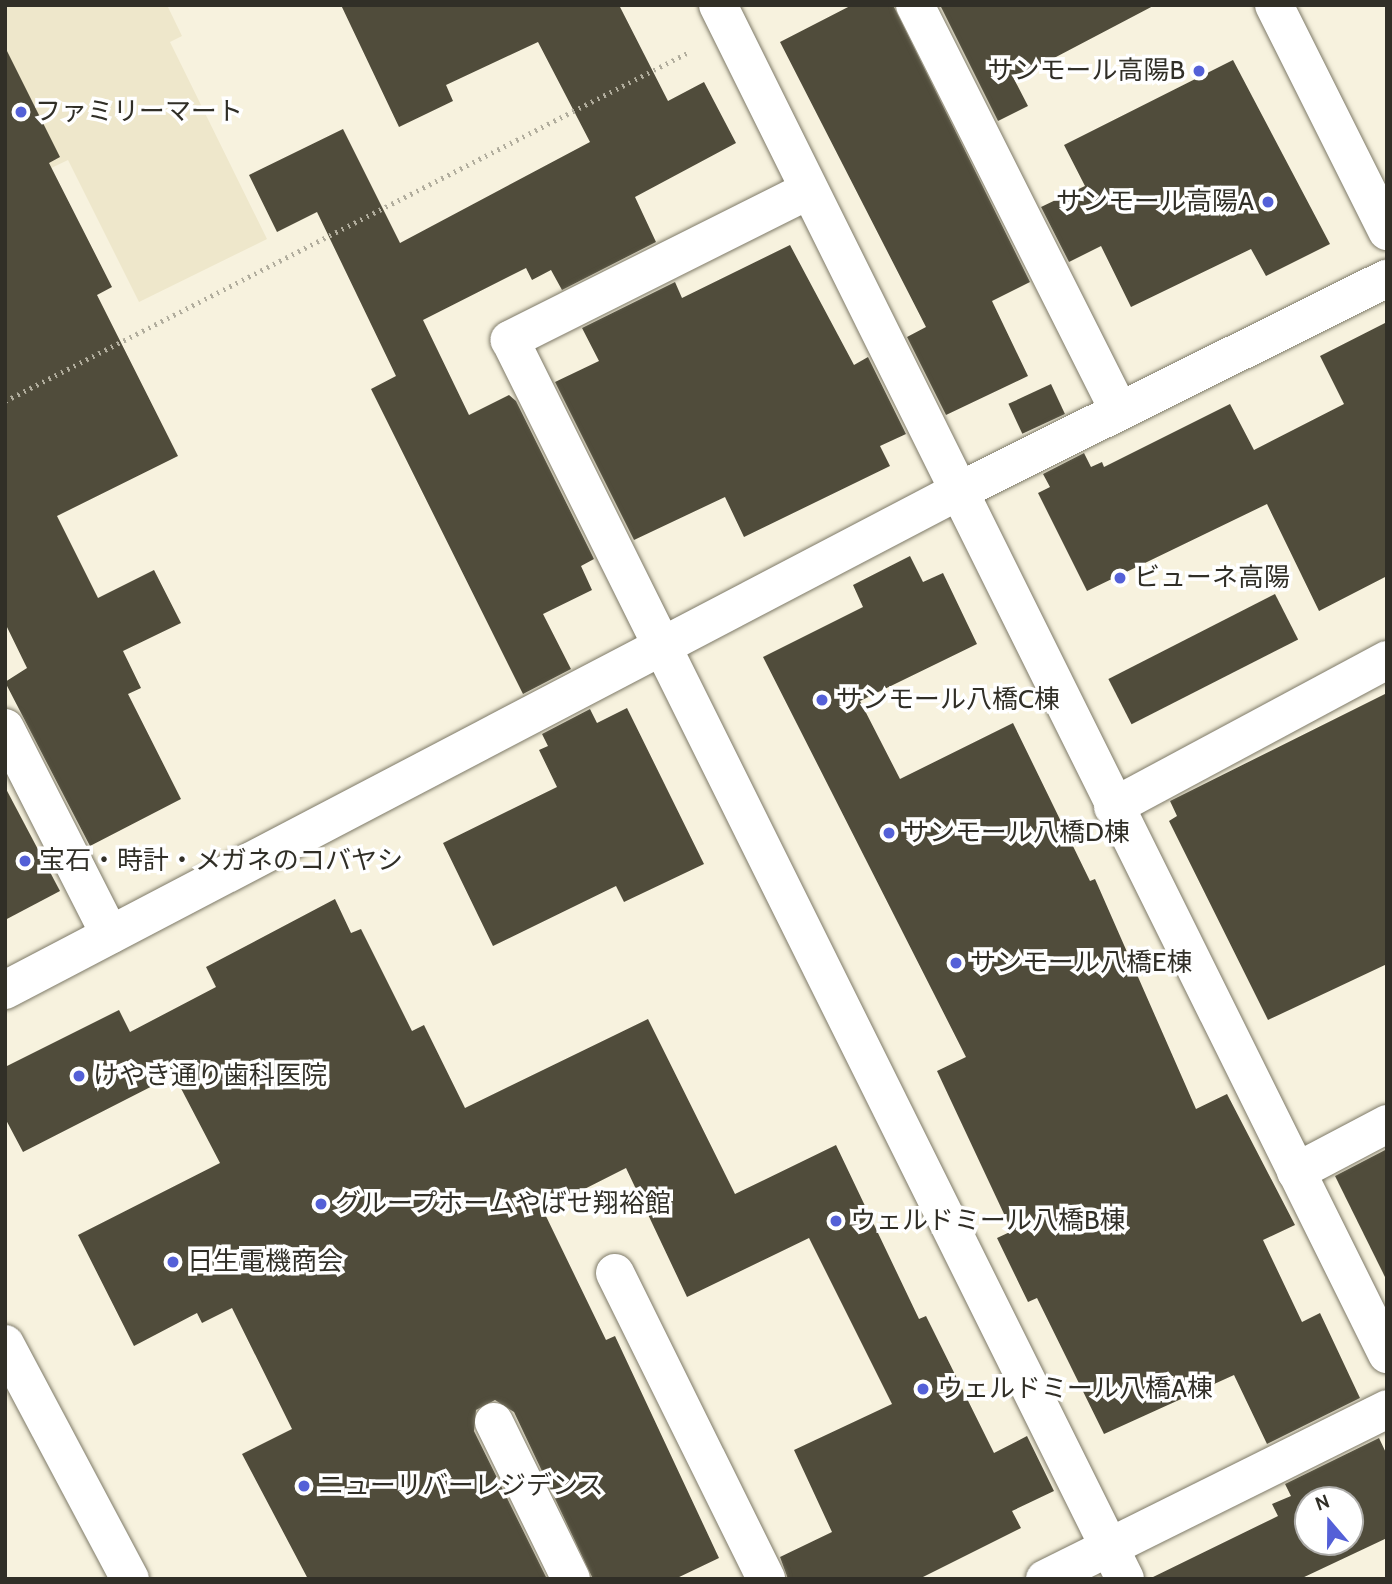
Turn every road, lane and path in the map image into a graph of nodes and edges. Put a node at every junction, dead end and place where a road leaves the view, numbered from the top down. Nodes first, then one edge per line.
1 (915, 5) edge
2 (1274, 5) edge
3 (725, 18) edge
4 (809, 190) junction
5 (1387, 231) edge
6 (1387, 279) edge
7 (5, 401) edge
8 (1119, 411) junction
9 (955, 493) junction
10 (664, 646) junction
11 (1387, 660) edge
12 (5, 728) edge
13 (1113, 807) junction
14 (110, 935) junction
15 (5, 990) edge
16 (1387, 1124) edge
17 (1296, 1172) junction
18 (615, 1273) dead end
19 (5, 1344) edge
20 (1387, 1354) edge
21 (1387, 1409) edge
22 (494, 1422) dead end
23 (1116, 1562) edge
24 (130, 1579) edge
25 (571, 1579) edge
26 (766, 1579) edge
27 (1045, 1579) edge

1 - 8 street
2 - 5 street
3 - 4 street
3 - 7 path
4 - 9 street
4 - 10 street
6 - 8 street
8 - 9 street
9 - 10 street
9 - 13 street
10 - 14 street
10 - 23 street
11 - 13 street
12 - 14 street
13 - 17 street
14 - 15 street
16 - 17 street
17 - 20 street
18 - 26 street
19 - 24 street
21 - 23 street
22 - 25 street
23 - 27 street

